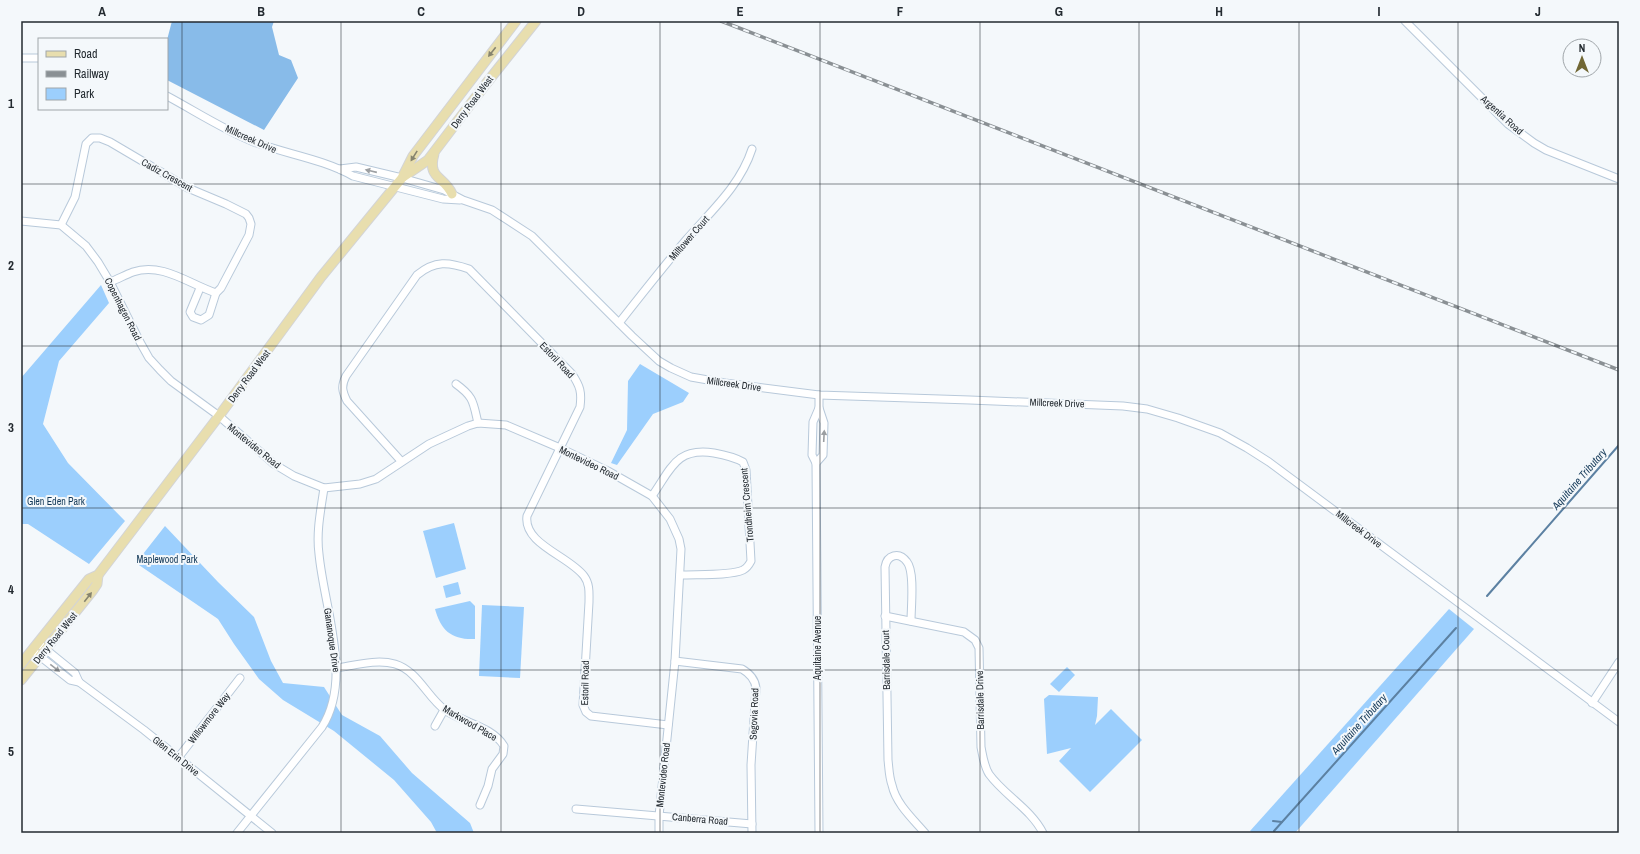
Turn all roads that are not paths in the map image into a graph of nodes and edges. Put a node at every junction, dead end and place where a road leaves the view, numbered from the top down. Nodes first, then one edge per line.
1 (516, 21) edge
2 (536, 21) edge
3 (1405, 21) edge
4 (21, 58) edge
5 (38, 58) edge
6 (168, 97) edge
7 (752, 149) dead end
8 (435, 152) junction
9 (340, 169) junction
10 (402, 178) junction
11 (1619, 179) edge
12 (395, 188) junction
13 (452, 194) junction
14 (463, 200) junction
15 (21, 221) edge
16 (61, 225) junction
17 (110, 282) junction
18 (200, 288) junction
19 (216, 293) junction
20 (619, 323) junction
21 (456, 384) dead end
22 (819, 395) junction
23 (819, 408) junction
24 (219, 416) junction
25 (478, 423) junction
26 (560, 448) junction
27 (401, 461) junction
28 (816, 463) junction
29 (324, 488) junction
30 (652, 496) junction
31 (98, 575) junction
32 (680, 575) junction
33 (885, 616) junction
34 (911, 621) junction
35 (35, 647) junction
36 (43, 653) junction
37 (675, 661) junction
38 (1619, 662) edge
39 (21, 664) edge
40 (337, 668) junction
41 (240, 678) dead end
42 (21, 680) edge
43 (1592, 703) junction
44 (444, 710) junction
45 (1619, 722) edge
46 (668, 725) junction
47 (435, 726) dead end
48 (178, 758) junction
49 (480, 805) dead end
50 (576, 809) dead end
51 (250, 816) junction
52 (659, 816) junction
53 (752, 824) junction
54 (237, 833) edge
55 (272, 833) edge
56 (659, 833) edge
57 (752, 833) edge
58 (819, 833) edge
59 (925, 833) edge
60 (1043, 833) edge

1 -> 10 main road, Derry Road West
2 - 8 main road, Derry Road West
3 - 11 street, Argentia Road
4 - 5 street
6 - 9 street, Millcreek Drive
7 - 20 street, Milltower Court
8 - 10 main road, Derry Road West
8 - 13 main road
10 -> 9 street, Millcreek Drive
9 - 12 street, Millcreek Drive
10 - 12 main road, Derry Road West
10 - 13 street, Millcreek Drive
12 - 14 street, Millcreek Drive
12 - 24 main road, Derry Road West
13 - 14 street, Millcreek Drive
14 - 20 street, Millcreek Drive
15 - 16 street
16 - 17 street, Copenhagen Road
16 - 19 street, Cadiz Crescent
17 - 18 street
17 - 24 street, Copenhagen Road
18 - 19 street
18 - 19 street, Cadiz Crescent
20 - 22 street, Millcreek Drive
21 - 25 street
22 - 23 street, Aquitaine Avenue
22 - 43 street, Millcreek Drive
23 - 28 street, Aquitaine Avenue
28 -> 23 street, Aquitaine Avenue
24 - 29 street, Montevideo Road
24 - 31 main road, Derry Road West
25 - 26 street, Montevideo Road
25 - 27 street, Montevideo Road
26 - 27 street, Estoril Road
26 - 30 street, Montevideo Road
26 - 46 street, Estoril Road
27 - 29 street, Montevideo Road
28 - 58 street, Aquitaine Avenue
29 - 40 street, Gananoque Drive
30 - 32 street, Montevideo Road
30 - 32 street, Trondheim Crescent
31 - 35 main road, Derry Road West
36 -> 31 main road, Derry Road West
32 - 37 street, Montevideo Road
33 - 34 street, Barrisdale Drive
33 - 34 street, Barrisdale Court
33 - 59 street, Barrisdale Court
34 - 60 street, Barrisdale Drive
35 - 36 street, Glen Erin Drive
35 - 39 main road, Derry Road West
36 - 42 main road, Derry Road West
36 - 48 street, Glen Erin Drive
37 - 46 street, Montevideo Road
37 - 53 street, Segovia Road
38 - 43 street
40 - 44 street, Markwood Place
40 - 51 street, Gananoque Drive
41 - 48 street, Willowmore Way
43 - 45 street, Millcreek Drive
44 - 47 street
44 - 49 street, Markwood Place
46 - 52 street, Montevideo Road
48 - 51 street, Glen Erin Drive
50 - 52 street, Canberra Road
51 - 54 street, Gananoque Drive
51 - 55 street, Glen Erin Drive
52 - 53 street, Canberra Road
52 - 56 street, Montevideo Road
53 - 57 street, Segovia Road

